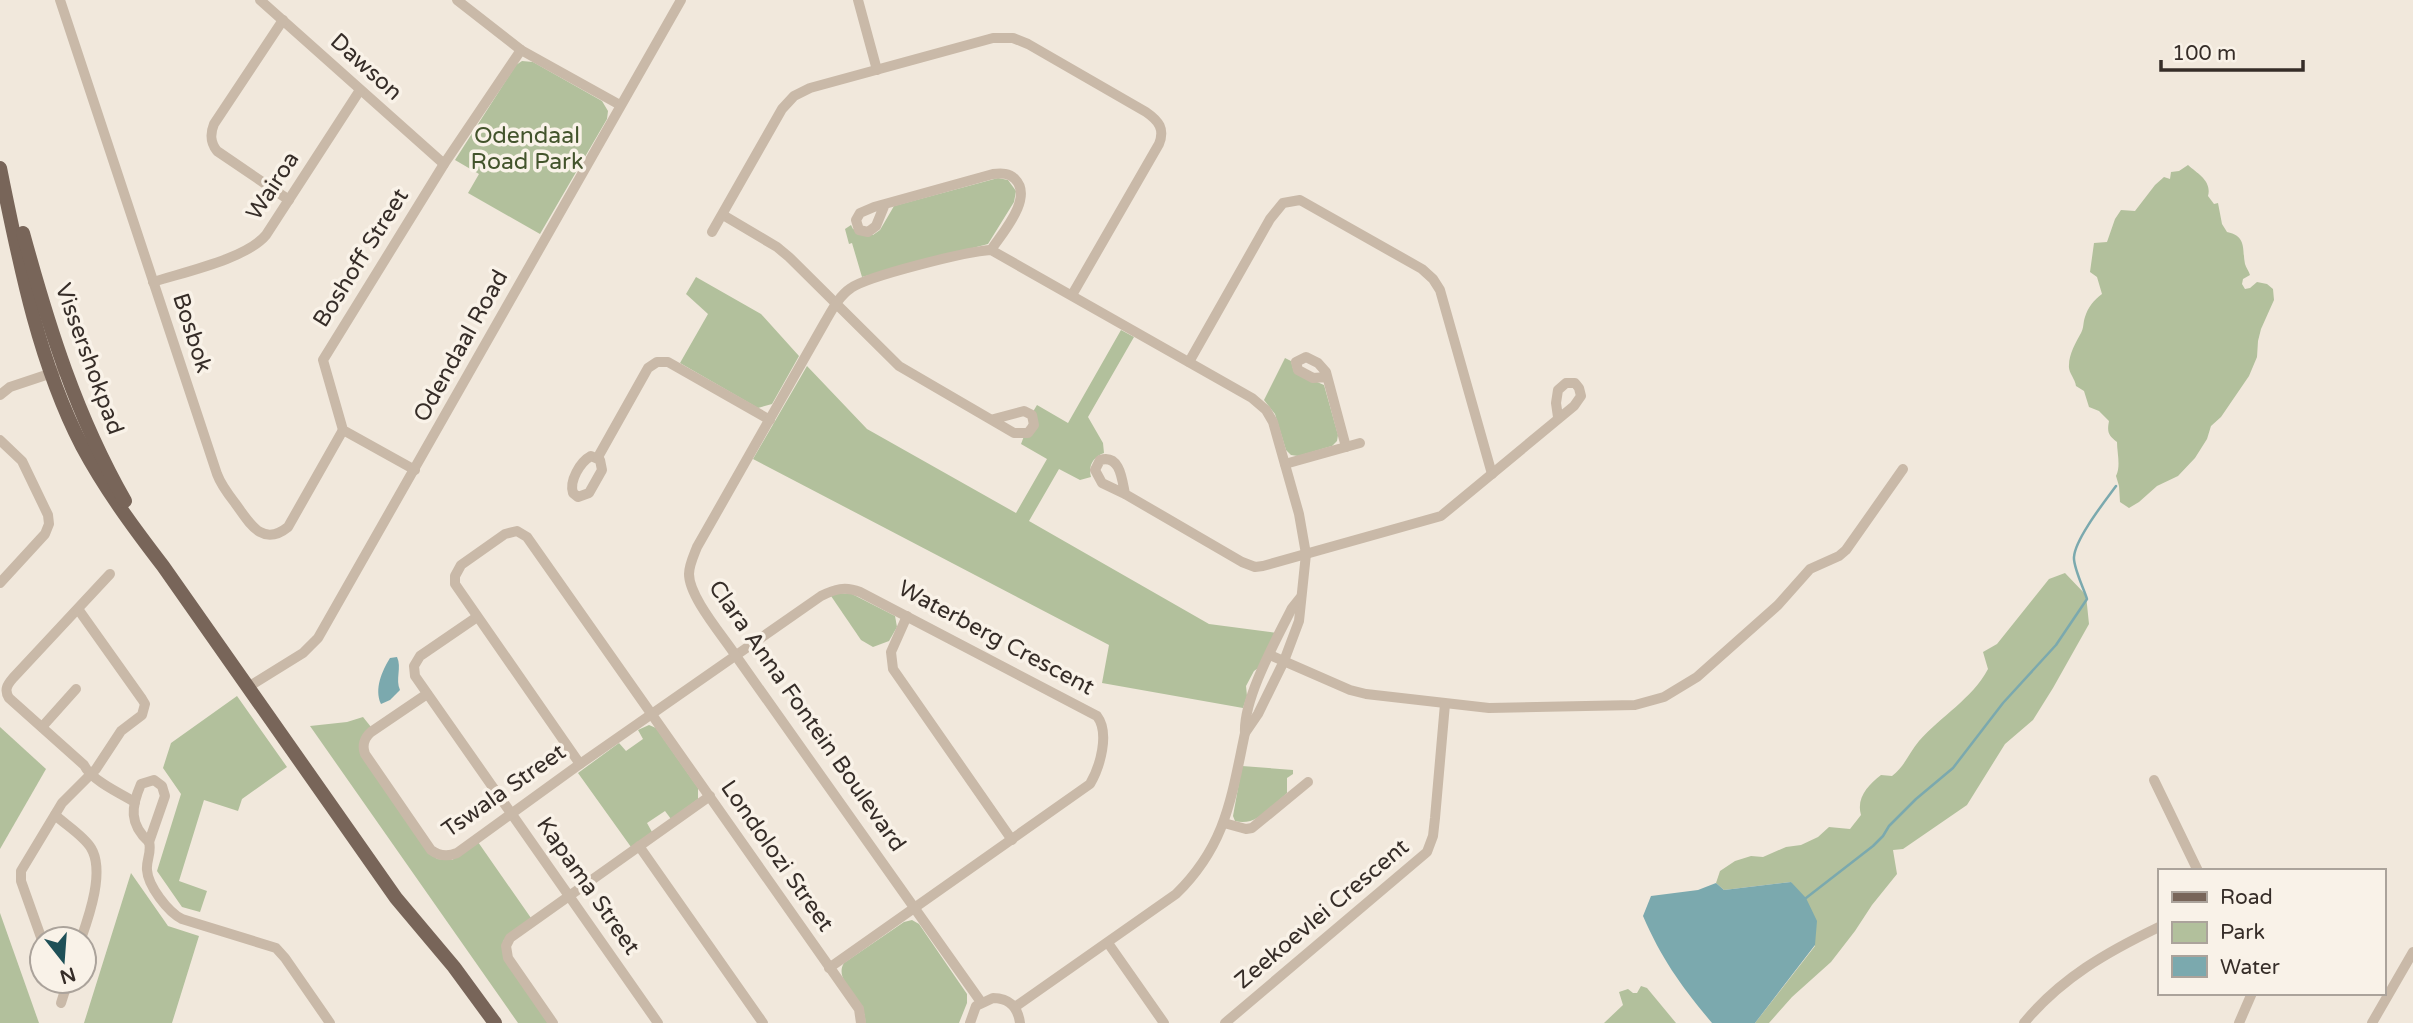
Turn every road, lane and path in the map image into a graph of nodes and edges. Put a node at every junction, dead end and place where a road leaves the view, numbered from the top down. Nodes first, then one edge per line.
1 (60, 0) edge
2 (260, 0) edge
3 (457, 0) edge
4 (681, 0) edge
5 (858, 0) edge
6 (283, 20) junction
7 (520, 50) junction
8 (877, 70) junction
9 (360, 90) junction
10 (620, 105) junction
11 (0, 155) edge
12 (444, 164) junction
13 (0, 168) edge
14 (289, 200) junction
15 (885, 204) dead end
16 (723, 215) junction
17 (712, 232) dead end
18 (991, 250) junction
19 (153, 282) junction
20 (1072, 295) junction
21 (837, 303) junction
22 (1189, 362) junction
23 (58, 371) junction
24 (1327, 377) dead end
25 (0, 395) edge
26 (1558, 417) dead end
27 (993, 419) dead end
28 (770, 420) junction
29 (343, 430) junction
30 (0, 440) edge
31 (1360, 443) dead end
32 (1346, 447) junction
33 (598, 457) dead end
34 (1285, 464) junction
35 (415, 470) junction
36 (1903, 470) dead end
37 (1492, 474) junction
38 (1125, 494) dead end
39 (1306, 554) junction
40 (110, 574) dead end
41 (0, 583) edge
42 (1300, 598) junction
43 (78, 609) junction
44 (907, 616) junction
45 (477, 617) junction
46 (1270, 655) junction
47 (736, 656) junction
48 (1283, 661) junction
49 (248, 687) junction
50 (76, 689) dead end
51 (427, 694) junction
52 (1445, 704) junction
53 (653, 715) junction
54 (42, 727) junction
55 (1245, 733) junction
56 (580, 764) junction
57 (91, 769) junction
58 (2154, 780) dead end
59 (1308, 782) dead end
60 (710, 796) junction
61 (136, 798) junction
62 (511, 814) junction
63 (55, 815) junction
64 (1224, 823) junction
65 (1012, 840) junction
66 (149, 842) junction
67 (639, 846) junction
68 (2197, 869) edge
69 (569, 896) junction
70 (914, 908) junction
71 (405, 909) junction
72 (37, 925) edge
73 (85, 925) edge
74 (2158, 928) edge
75 (1108, 943) junction
76 (2413, 952) edge
77 (830, 968) junction
78 (64, 995) edge
79 (2251, 995) edge
80 (981, 1002) junction
81 (61, 1003) dead end
82 (1015, 1007) junction
83 (330, 1023) edge
84 (484, 1023) edge
85 (495, 1023) edge
86 (554, 1023) edge
87 (658, 1023) edge
88 (763, 1023) edge
89 (861, 1023) edge
90 (970, 1023) edge
91 (1020, 1023) edge
92 (1164, 1023) edge
93 (1225, 1023) edge
94 (2024, 1023) edge
95 (2239, 1023) edge
96 (2372, 1023) edge

1 - 19 street, Bosbok
2 - 6 street, Dawson
3 - 7 street
4 - 10 street, Odendaal Road
5 - 8 street
6 - 9 street, Dawson
6 - 14 street
7 - 10 street
7 - 12 street, Boshoff Street
8 - 16 street
8 - 20 street
9 - 12 street, Dawson
9 - 14 street, Wairoa
10 - 35 street, Odendaal Road
11 - 23 main road, Vissershokpad
12 - 29 street, Boshoff Street
13 - 23 main road, Vissershokpad
14 - 19 street, Wairoa
15 - 18 street
16 - 17 street
16 - 21 street
18 - 20 street
18 - 21 street, Clara Anna Fontein Boulevard
19 - 29 street, Bosbok
20 - 22 street
21 - 27 street
21 - 28 street, Clara Anna Fontein Boulevard
22 - 34 street
22 - 37 street
23 - 25 street
23 - 49 main road, Vissershokpad
24 - 32 street
26 - 37 street
28 - 33 street
28 - 47 street, Clara Anna Fontein Boulevard
29 - 35 street
30 - 41 street
31 - 32 street
32 - 34 street
34 - 39 street
35 - 49 street, Odendaal Road
36 - 52 street
37 - 39 street
38 - 39 street
39 - 42 street
40 - 43 street
42 - 46 street
42 - 48 street
43 - 54 street
43 - 57 street
44 - 47 street, Waterberg Crescent
44 - 65 street
44 - 65 street, Waterberg Crescent
45 - 51 street, Kapama Street
45 - 53 street, Londolozi Street
45 - 56 street
46 - 48 street
46 - 55 street
47 - 53 street, Tswala Street
47 - 70 street, Clara Anna Fontein Boulevard
48 - 52 street
48 - 55 street
49 - 71 main road, Vissershokpad
50 - 54 street
51 - 62 street, Kapama Street
51 - 62 street, Tswala Street
52 - 93 street, Zeekoevlei Crescent
53 - 56 street, Tswala Street
53 - 60 street, Londolozi Street
54 - 57 street
55 - 64 street
56 - 62 street, Tswala Street
57 - 61 street
57 - 63 street
58 - 68 street
59 - 64 street
60 - 67 street
60 - 77 street, Londolozi Street
61 - 66 street
61 - 66 street
62 - 69 street, Kapama Street
63 - 72 street
63 - 73 street
64 - 75 street
65 - 70 street, Waterberg Crescent
66 - 83 street
67 - 69 street
67 - 88 street
69 - 86 street
69 - 87 street, Kapama Street
70 - 77 street, Waterberg Crescent
70 - 80 street, Clara Anna Fontein Boulevard
71 - 84 main road, Vissershokpad
71 - 85 main road, Vissershokpad
74 - 94 street
75 - 82 street
75 - 92 street
76 - 96 street
77 - 89 street, Londolozi Street
78 - 81 street
79 - 95 street
80 - 82 street
80 - 90 street
82 - 91 street

